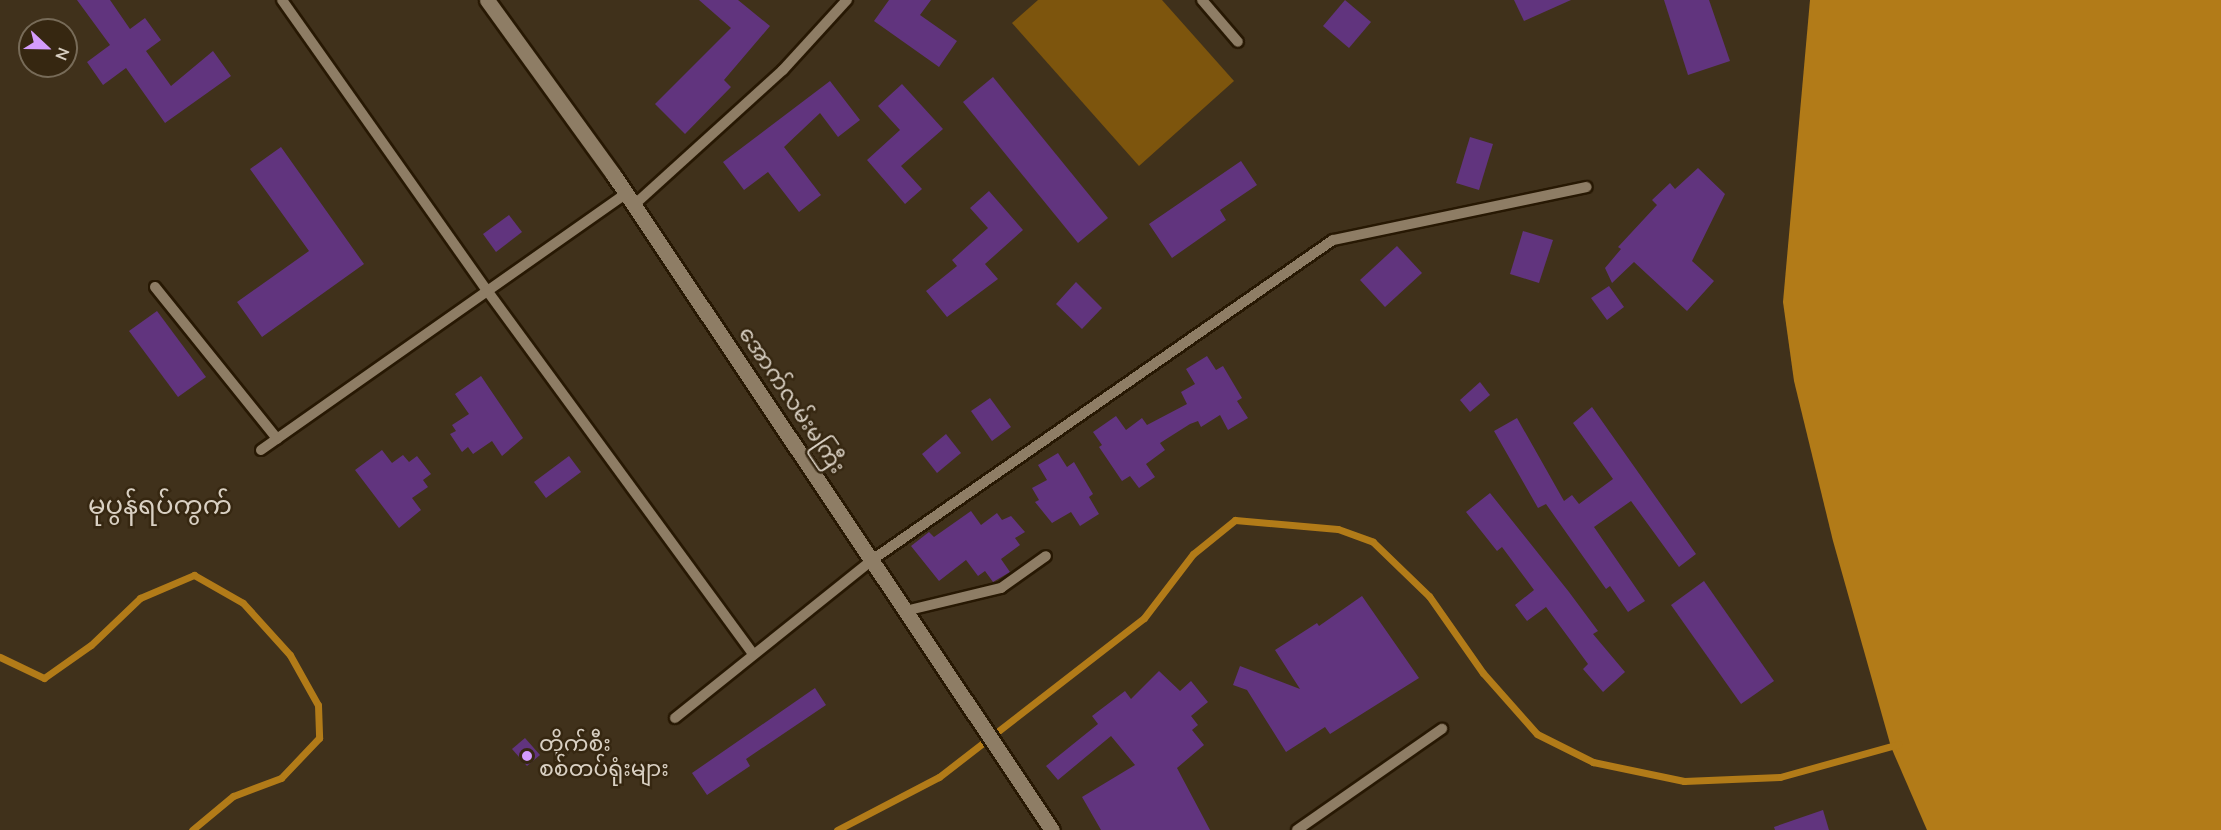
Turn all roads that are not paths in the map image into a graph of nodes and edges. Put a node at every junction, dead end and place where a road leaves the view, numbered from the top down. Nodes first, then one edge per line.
1 (282, 0) edge
2 (487, 0) edge
3 (847, 0) edge
4 (1202, 0) edge
5 (1238, 42) dead end
6 (1587, 187) dead end
7 (630, 199) junction
8 (155, 287) dead end
9 (486, 289) junction
10 (278, 439) junction
11 (261, 450) dead end
12 (1046, 556) dead end
13 (872, 560) junction
14 (905, 611) junction
15 (752, 653) junction
16 (675, 718) dead end
17 (1442, 729) dead end
18 (1052, 830) edge
19 (1297, 830) edge

1 - 9 lane
2 - 7 main road, အောက်လမ်းမကြီး
3 - 7 lane
4 - 5 lane
6 - 13 lane
7 - 9 lane
7 - 13 main road, အောက်လမ်းမကြီး
8 - 10 lane
9 - 10 lane
9 - 15 lane
10 - 11 lane
12 - 14 lane
13 - 14 main road, အောက်လမ်းမကြီး
13 - 15 lane
14 - 18 main road, အောက်လမ်းမကြီး
15 - 16 lane
17 - 19 lane

